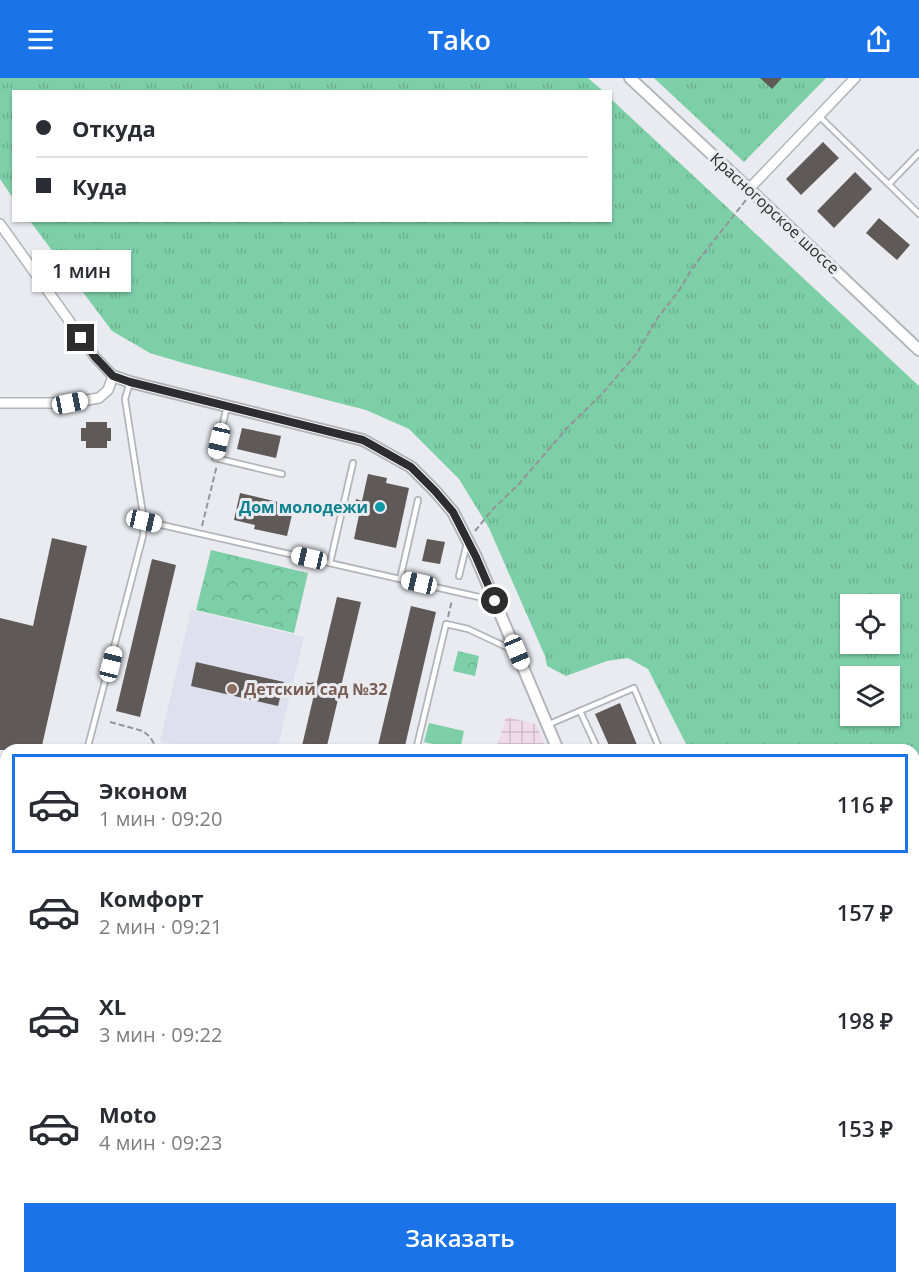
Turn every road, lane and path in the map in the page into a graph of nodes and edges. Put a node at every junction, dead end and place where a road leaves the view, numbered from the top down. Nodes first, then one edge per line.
1 (630, 78) edge
2 (855, 78) edge
3 (819, 116) junction
4 (919, 153) edge
5 (888, 184) junction
6 (749, 193) junction
7 (919, 214) edge
8 (0, 224) edge
9 (919, 350) edge
10 (113, 376) junction
11 (130, 382) junction
12 (0, 403) edge
13 (227, 406) junction
14 (218, 459) junction
15 (353, 463) dead end
16 (282, 474) dead end
17 (418, 500) dead end
18 (144, 521) junction
19 (200, 534) junction
20 (467, 540) junction
21 (330, 563) junction
22 (459, 576) dead end
23 (400, 579) junction
24 (495, 601) junction
25 (517, 652) junction
26 (580, 711) junction
27 (110, 722) dead end
28 (547, 725) junction
29 (89, 744) edge
30 (154, 744) edge
31 (417, 744) edge
32 (555, 744) edge
33 (595, 744) edge
34 (657, 744) edge

1 - 6 street, Красногорское шоссе
2 - 3 street
3 - 5 lane
3 - 6 street
4 - 5 lane
5 - 7 lane
6 - 9 street, Красногорское шоссе
6 - 20 path
8 - 10 street
10 - 11 street
10 - 12 street
11 - 13 street
11 - 18 lane
13 - 14 lane
13 - 20 street
14 - 16 lane
14 - 19 path
15 - 21 lane
17 - 23 lane
18 - 19 lane
18 - 29 lane
19 - 21 lane
20 - 22 lane
20 - 24 street
21 - 23 lane
23 - 24 lane
24 - 25 street
25 - 28 street
25 - 31 lane
26 - 28 lane
26 - 33 lane
26 - 34 lane
27 - 30 path
28 - 32 street

